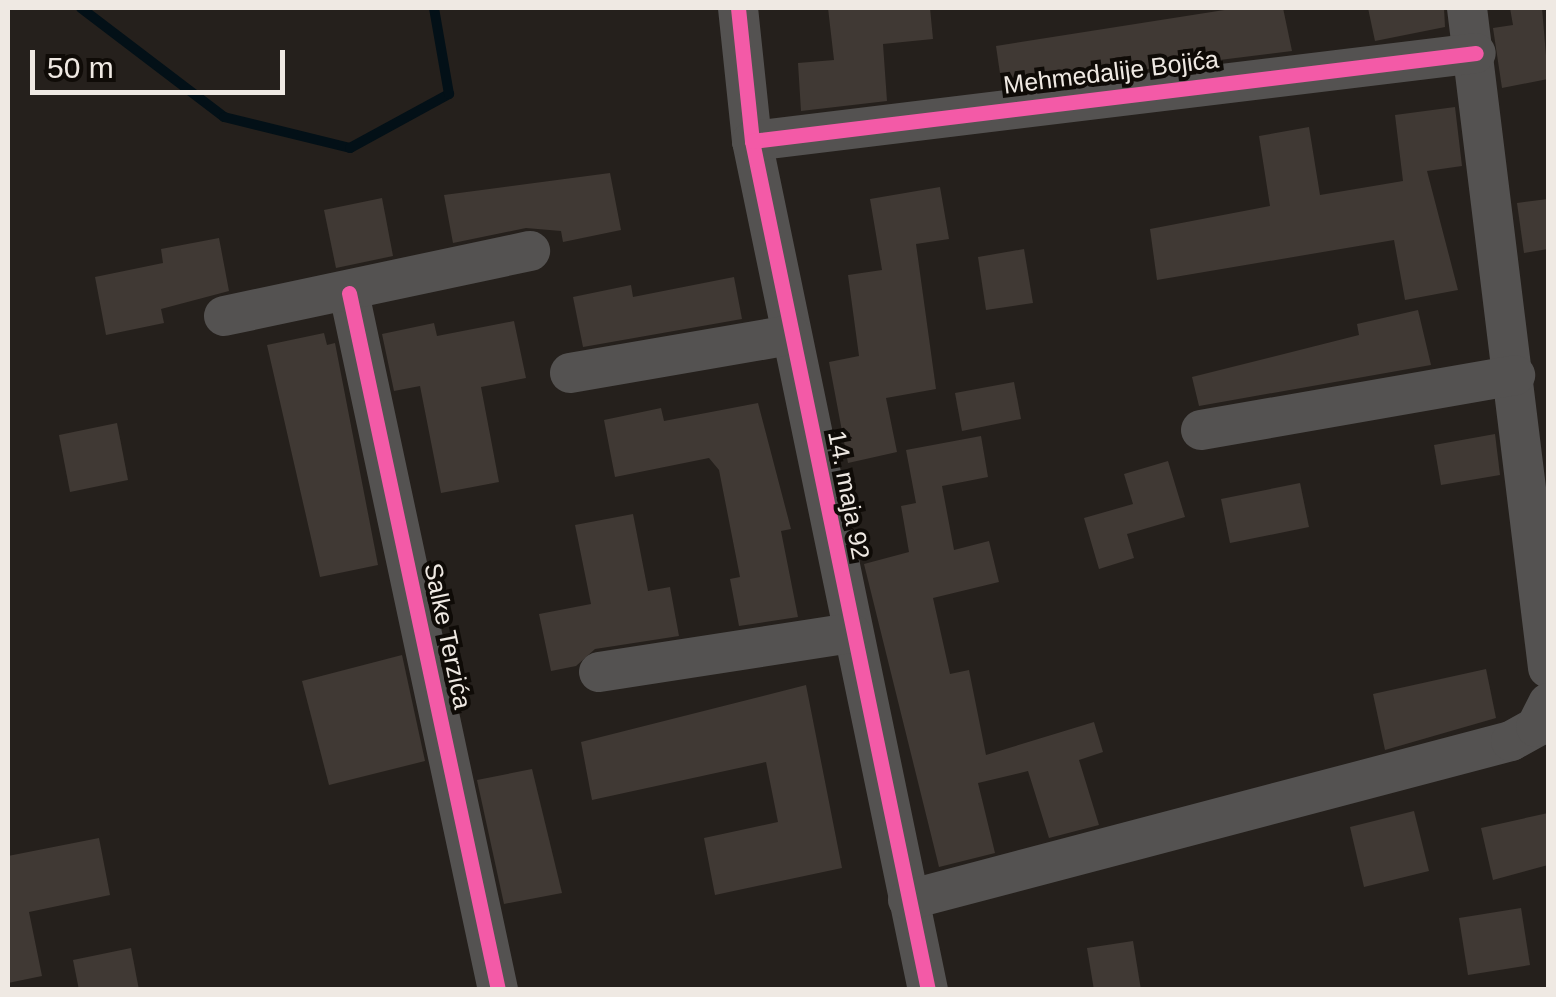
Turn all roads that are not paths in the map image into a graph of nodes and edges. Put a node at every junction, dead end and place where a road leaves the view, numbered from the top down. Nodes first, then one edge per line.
1 (738, 8) edge
2 (1468, 8) edge
3 (1476, 53) junction
4 (752, 141) junction
5 (530, 251) dead end
6 (349, 293) junction
7 (224, 316) dead end
8 (791, 334) junction
9 (570, 373) dead end
10 (1515, 375) junction
11 (1202, 430) dead end
12 (850, 633) junction
13 (1548, 668) edge
14 (599, 672) dead end
15 (1548, 703) edge
16 (908, 900) junction
17 (498, 990) edge
18 (928, 990) edge

1 - 4 street, 14. maja 92
2 - 3 street
3 - 4 street, Mehmedalije Bojića
3 - 10 street
4 - 8 street, 14. maja 92
5 - 6 street
6 - 7 street
6 - 17 street, Salke Terzića
8 - 9 street
8 - 12 street, 14. maja 92
10 - 11 street
10 - 13 street
12 - 14 street
12 - 16 street, 14. maja 92
15 - 16 street
16 - 18 street, 14. maja 92

